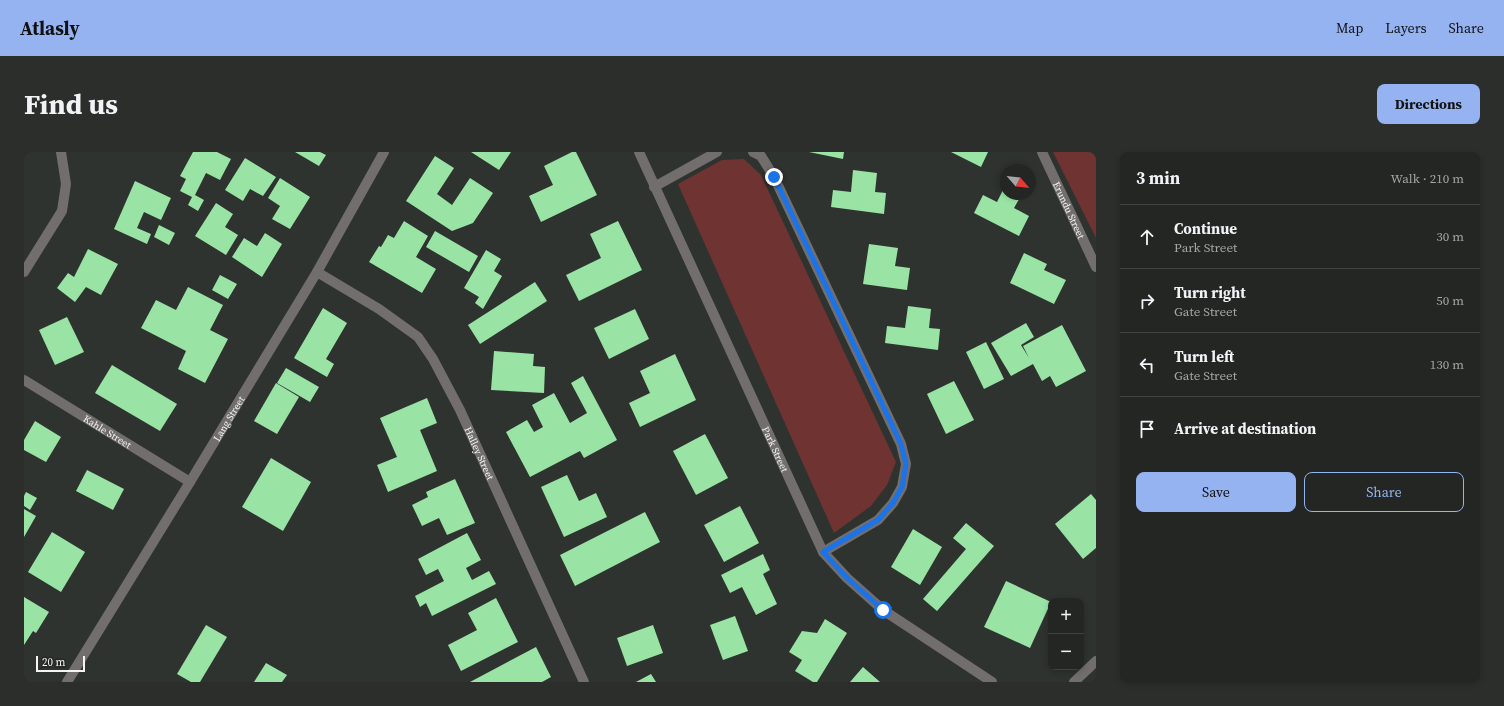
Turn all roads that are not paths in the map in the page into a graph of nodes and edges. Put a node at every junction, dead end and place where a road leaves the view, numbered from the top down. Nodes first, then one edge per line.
1 (60, 152) edge
2 (384, 152) edge
3 (639, 152) edge
4 (717, 152) edge
5 (754, 152) edge
6 (1042, 152) edge
7 (654, 187) junction
8 (1096, 268) edge
9 (24, 272) edge
10 (317, 272) junction
11 (24, 380) edge
12 (190, 482) junction
13 (823, 552) junction
14 (1096, 661) edge
15 (67, 682) edge
16 (584, 682) edge
17 (992, 682) edge
18 (1074, 682) edge

1 - 9 street
2 - 10 street, Lang Street
3 - 7 street, Park Street
4 - 7 street
5 - 13 street
6 - 8 street, Erundu Street
7 - 13 street, Park Street
10 - 12 street, Lang Street
10 - 16 street, Halley Street
11 - 12 street, Kahle Street
12 - 15 street, Lang Street
13 - 17 street, Park Street
14 - 18 street

